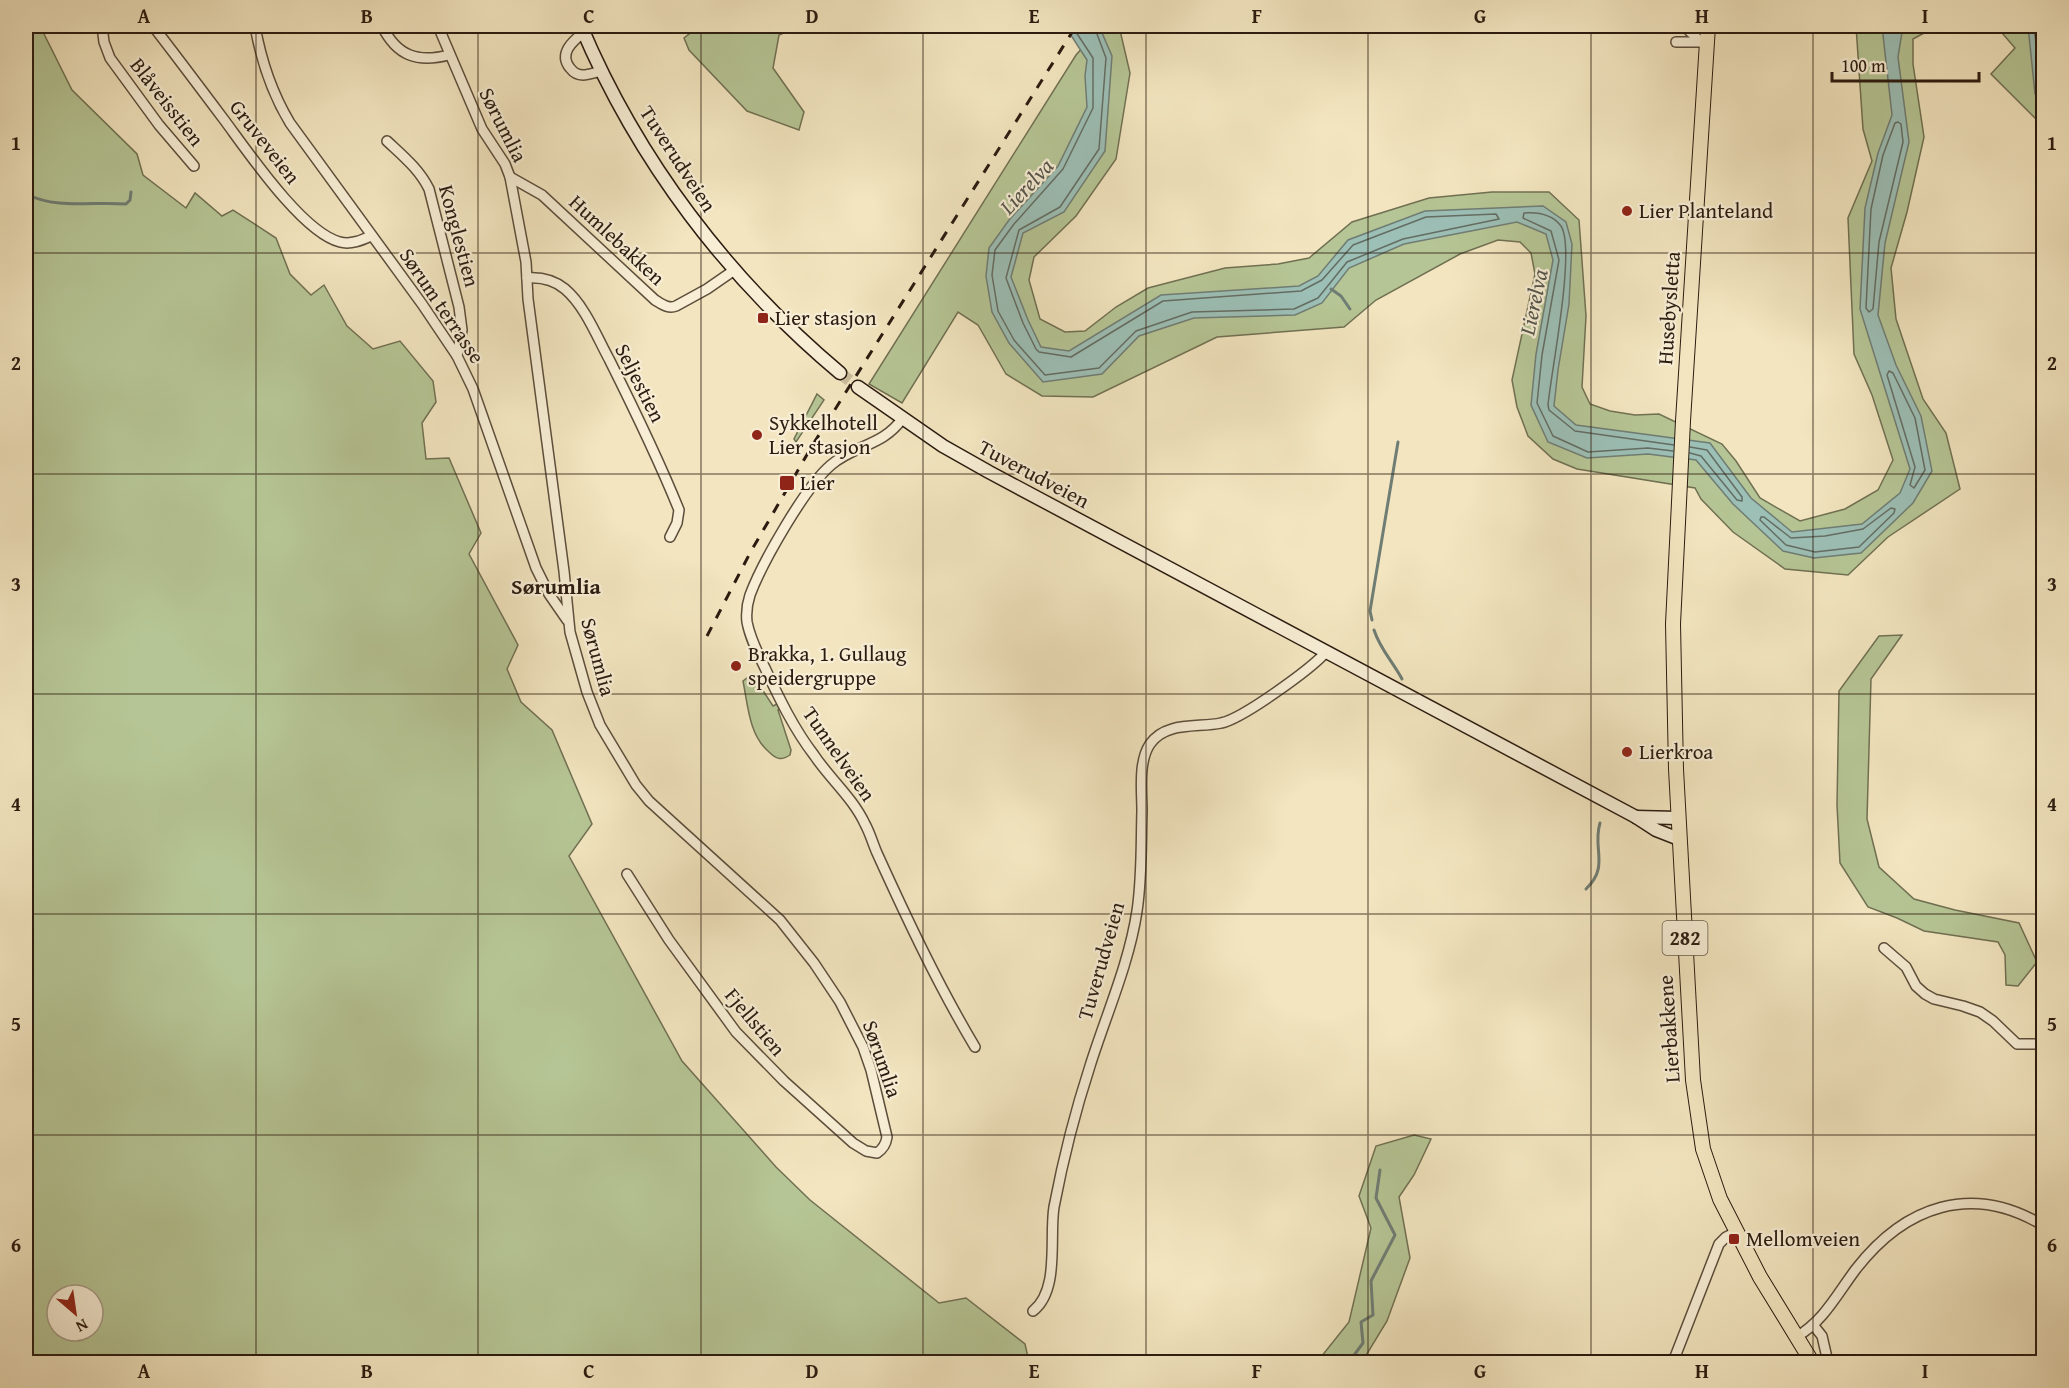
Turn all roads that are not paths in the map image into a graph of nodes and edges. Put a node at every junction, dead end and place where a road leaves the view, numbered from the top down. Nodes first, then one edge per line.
1 (102, 26) edge
2 (153, 26) edge
3 (255, 26) edge
4 (382, 26) edge
5 (438, 26) edge
6 (1684, 26) edge
7 (1708, 26) edge
8 (583, 29) edge
9 (1704, 41) junction
10 (1676, 42) dead end
11 (449, 55) junction
12 (602, 71) junction
13 (387, 141) dead end
14 (194, 166) dead end
15 (510, 177) junction
16 (371, 236) junction
17 (733, 271) junction
18 (527, 278) junction
19 (457, 356) junction
20 (840, 373) tunnel mouth
21 (858, 387) tunnel mouth
22 (902, 419) junction
23 (1680, 486) joint
24 (670, 537) dead end
25 (569, 623) junction
26 (1326, 652) junction
27 (1636, 817) junction
28 (1678, 818) junction
29 (1679, 839) junction
30 (627, 874) dead end
31 (1884, 948) dead end
32 (2043, 1044) edge
33 (975, 1047) dead end
34 (886, 1143) joint
35 (2043, 1226) edge
36 (1736, 1232) junction
37 (1033, 1311) dead end
38 (1814, 1326) junction
39 (1796, 1337) junction
40 (1673, 1362) edge
41 (1812, 1362) edge
42 (1828, 1362) edge

1 - 14 street, Blåveisstien
2 - 16 street, Gruveveien
3 - 16 street, Sørum terrasse
4 - 11 street
5 - 11 street, Sørumlia
6 - 9 street
7 - 9 main road, Husebysletta / 282
8 - 12 main road, Tuverudveien
8 - 12 street
9 - 10 street
9 - 23 main road, Husebysletta / 282
11 - 15 street, Sørumlia
12 - 17 main road, Tuverudveien
13 - 19 street, Konglestien
15 - 17 street, Humlebakken
15 - 18 street, Sørumlia
16 - 19 street, Sørum terrasse
17 - 20 main road, Tuverudveien
18 - 24 street, Seljestien
18 - 25 street, Sørumlia
19 - 25 street, Sørum terrasse
21 - 22 main road, Tuverudveien
22 - 26 main road, Tuverudveien
22 - 33 street, Tunnelveien
23 - 28 main road, Lierbakkene / 282
25 - 34 street, Sørumlia
26 - 27 main road, Tuverudveien
26 - 37 street, Tuverudveien
27 - 28 main road, Tuverudveien
27 - 29 main road, Tuverudveien
28 - 29 main road, Lierbakkene / 282
29 - 36 main road, Lierbakkene / 282
30 - 34 street, Fjellstien
31 - 32 street
35 - 38 street
36 - 39 main road, Lierbakkene / 282
36 - 40 street
38 - 39 street
38 - 42 street
39 - 41 main road, Lierbakkene / 282

